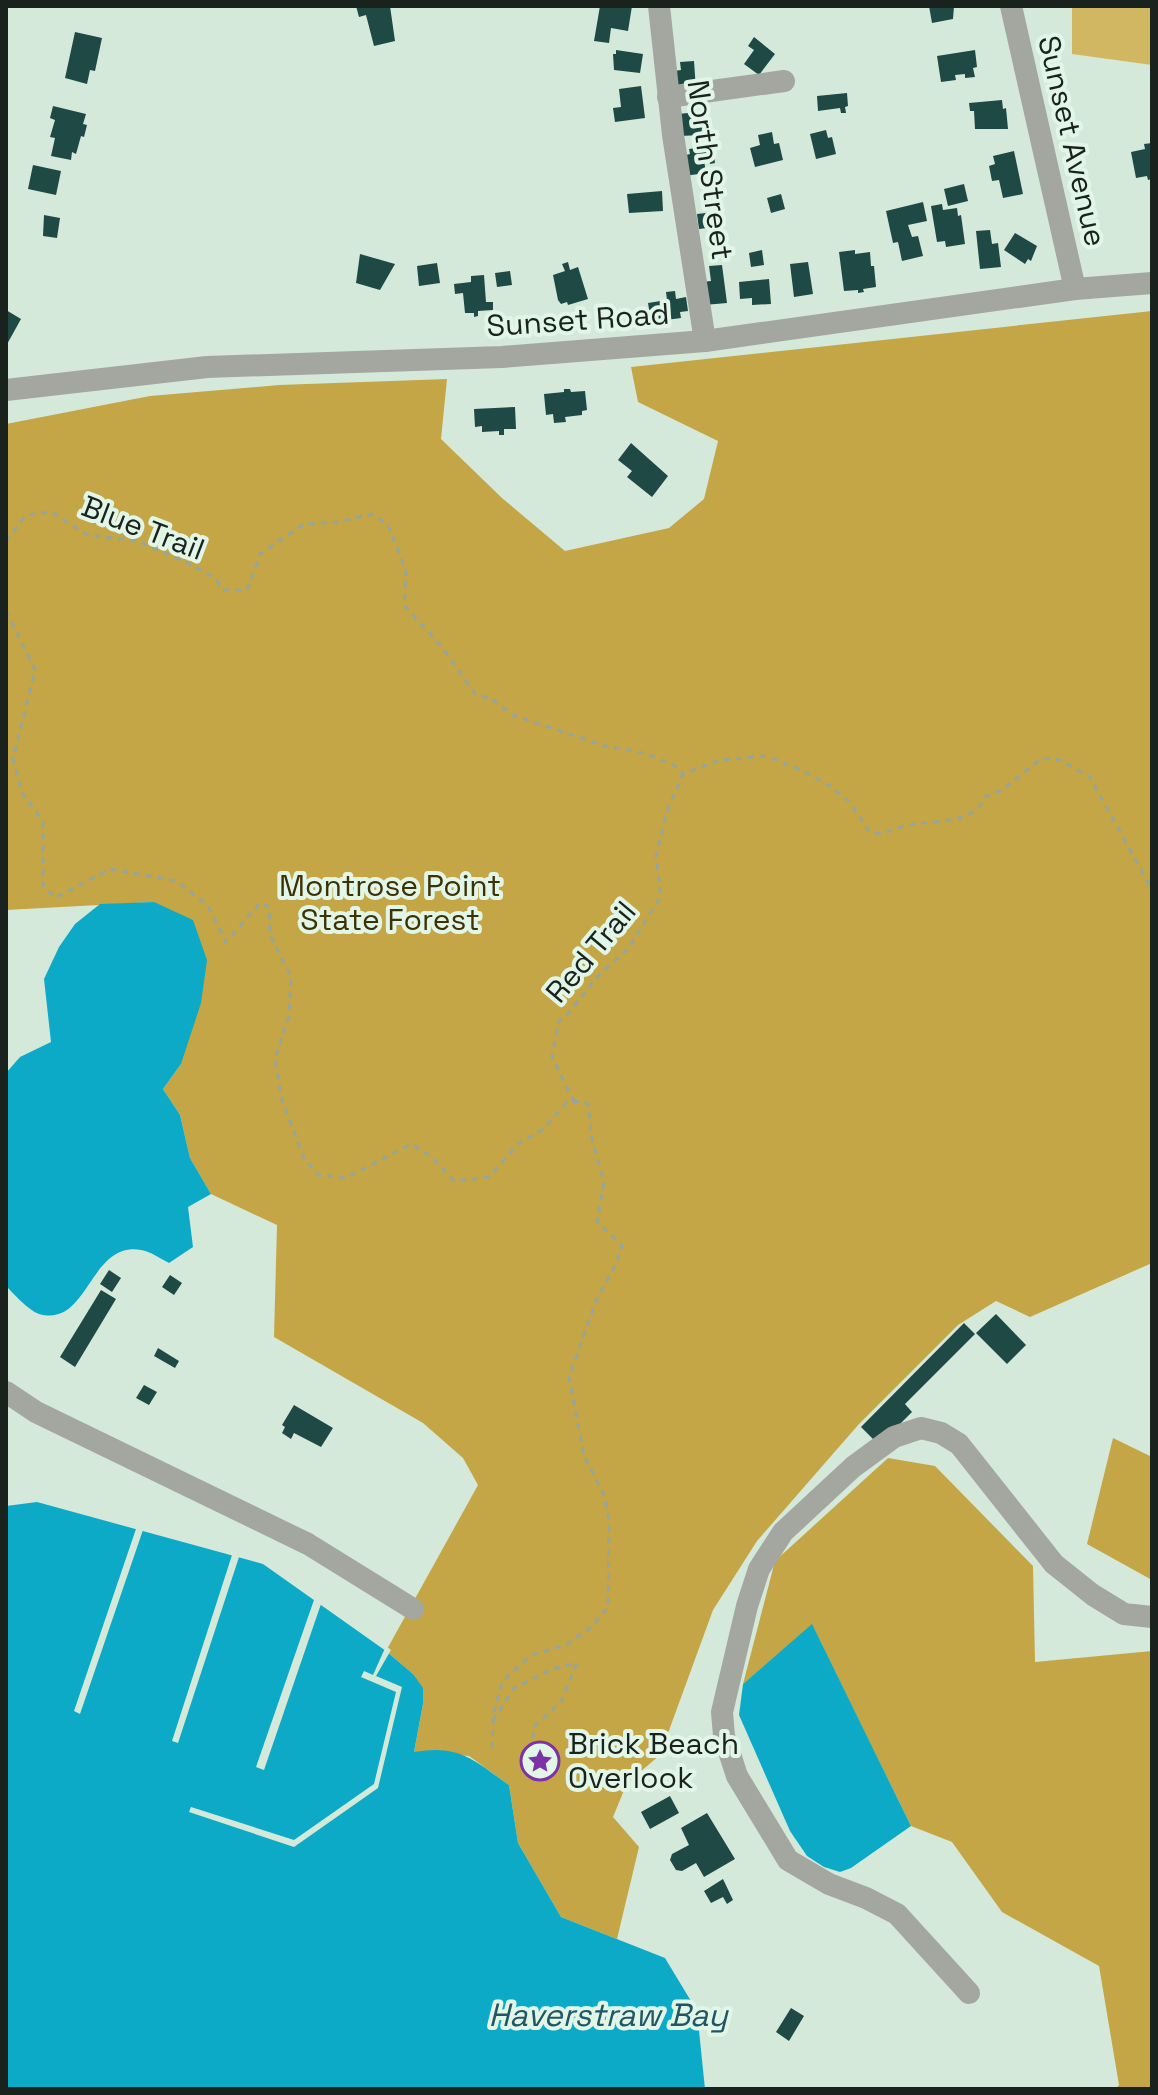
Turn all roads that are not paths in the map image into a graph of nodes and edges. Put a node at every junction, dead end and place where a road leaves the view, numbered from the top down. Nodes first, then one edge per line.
1 (659, 6) edge
2 (1011, 6) edge
3 (784, 81) dead end
4 (668, 97) junction
5 (1152, 283) edge
6 (1075, 289) junction
7 (705, 341) junction
8 (6, 390) edge
9 (6, 1392) edge
10 (413, 1609) dead end
11 (1152, 1617) edge
12 (969, 1993) dead end

1 - 4 street, North Street
2 - 6 street, Sunset Avenue
3 - 4 street
4 - 7 street, North Street
5 - 6 street, Sunset Road
6 - 7 street, Sunset Road
7 - 8 street, Sunset Road
9 - 10 street
11 - 12 street

